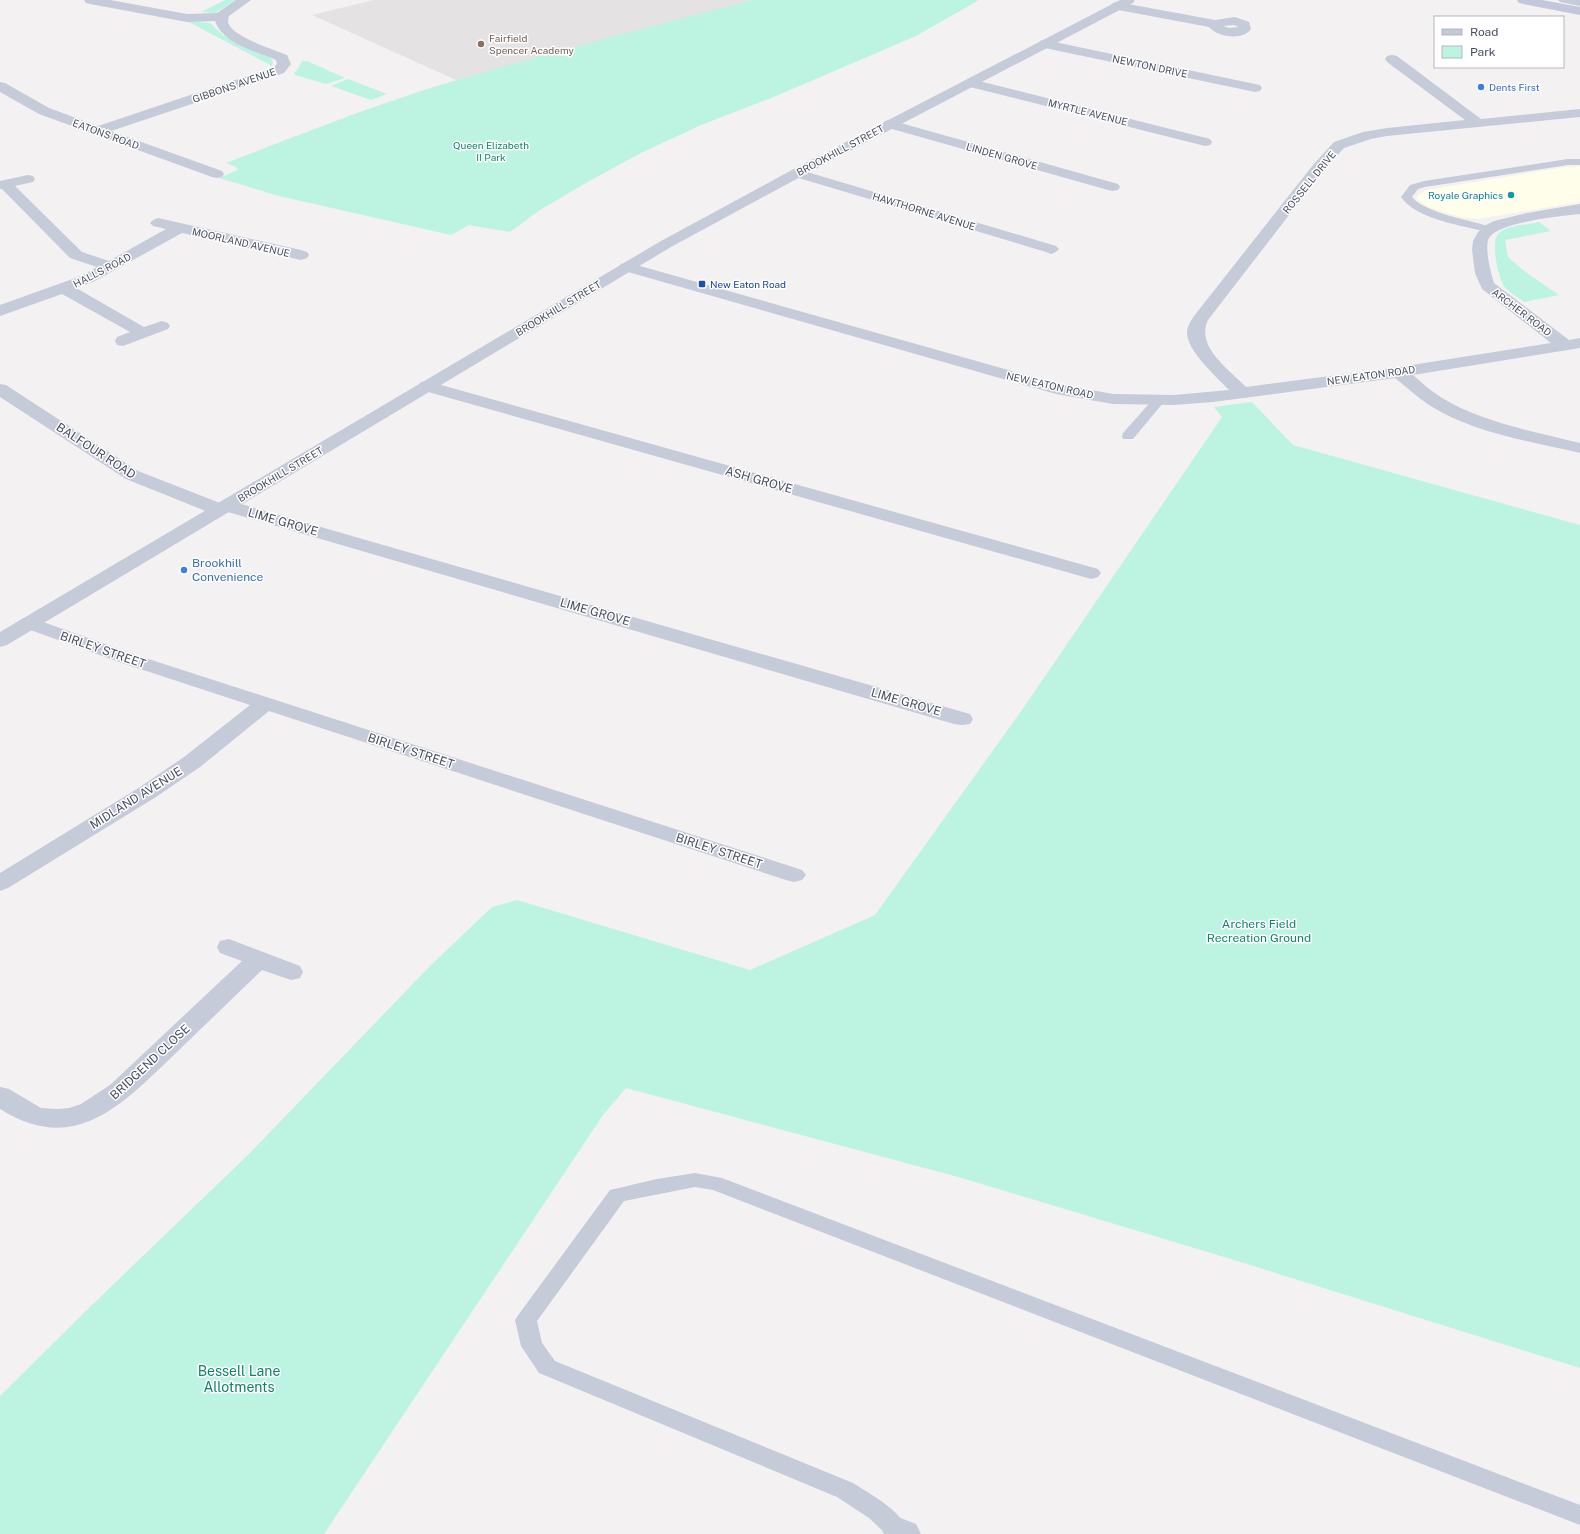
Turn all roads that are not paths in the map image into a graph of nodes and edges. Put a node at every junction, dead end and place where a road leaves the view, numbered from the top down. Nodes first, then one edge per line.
1 (90, 0) edge
2 (245, 0) edge
3 (1523, 0) edge
4 (1563, 0) edge
5 (1123, 3) edge
6 (1580, 3) edge
7 (1580, 11) edge
8 (221, 17) junction
9 (1216, 24) dead end
10 (1046, 44) junction
11 (1392, 59) dead end
12 (971, 83) junction
13 (0, 86) edge
14 (1255, 88) dead end
15 (1580, 113) edge
16 (1478, 123) junction
17 (890, 124) junction
18 (96, 131) junction
19 (1205, 142) dead end
20 (1580, 162) edge
21 (797, 173) junction
22 (217, 174) dead end
23 (28, 179) dead end
24 (2, 185) edge
25 (1113, 187) dead end
26 (1580, 209) edge
27 (158, 223) dead end
28 (180, 228) junction
29 (1488, 229) junction
30 (1051, 249) dead end
31 (301, 255) dead end
32 (111, 266) junction
33 (627, 267) junction
34 (64, 288) junction
35 (0, 311) edge
36 (162, 326) dead end
37 (142, 333) junction
38 (123, 341) dead end
39 (1573, 344) edge
40 (1398, 372) junction
41 (427, 386) junction
42 (0, 389) edge
43 (1242, 393) junction
44 (1159, 400) junction
45 (1128, 436) dead end
46 (1580, 448) edge
47 (223, 508) junction
48 (1091, 573) dead end
49 (29, 623) junction
50 (0, 641) edge
51 (265, 704) junction
52 (962, 719) dead end
53 (794, 875) dead end
54 (0, 883) edge
55 (229, 947) dead end
56 (258, 959) junction
57 (291, 972) dead end
58 (0, 1096) edge
59 (1580, 1515) edge
60 (902, 1532) edge

1 - 8 street
2 - 8 street
3 - 7 main road
4 - 6 lane
5 - 9 street
5 - 10 street, BROOKHILL STREET
8 - 18 street, GIBBONS AVENUE
10 - 12 street, BROOKHILL STREET
10 - 14 street, NEWTON DRIVE
11 - 16 street
12 - 17 street, BROOKHILL STREET
12 - 19 street, MYRTLE AVENUE
13 - 18 street, EATONS ROAD
15 - 16 street, ROSSELL DRIVE
16 - 43 street, ROSSELL DRIVE
17 - 21 street, BROOKHILL STREET
17 - 25 street, LINDEN GROVE
18 - 22 street, EATONS ROAD
20 - 29 lane
21 - 30 street, HAWTHORNE AVENUE
21 - 33 street, BROOKHILL STREET
23 - 24 street
24 - 32 street
26 - 29 street
27 - 28 street
28 - 31 street, MOORLAND AVENUE
28 - 32 street, HALLS ROAD
29 - 39 street, ARCHER ROAD
32 - 34 street, HALLS ROAD
33 - 41 street, BROOKHILL STREET
33 - 44 street, NEW EATON ROAD
34 - 35 street, HALLS ROAD
34 - 37 street
36 - 37 street
37 - 38 street
39 - 40 street, NEW EATON ROAD
40 - 43 street, NEW EATON ROAD
40 - 46 street
41 - 47 street, BROOKHILL STREET
41 - 48 street, ASH GROVE
42 - 47 street, BALFOUR ROAD
43 - 44 street, NEW EATON ROAD
44 - 45 lane
47 - 49 street, BROOKHILL STREET
47 - 52 street, LIME GROVE
49 - 50 street, BROOKHILL STREET
49 - 51 street, BIRLEY STREET
51 - 53 street, BIRLEY STREET
51 - 54 street, MIDLAND AVENUE
55 - 56 street
56 - 57 street
56 - 58 street, BRIDGEND CLOSE
59 - 60 lane

